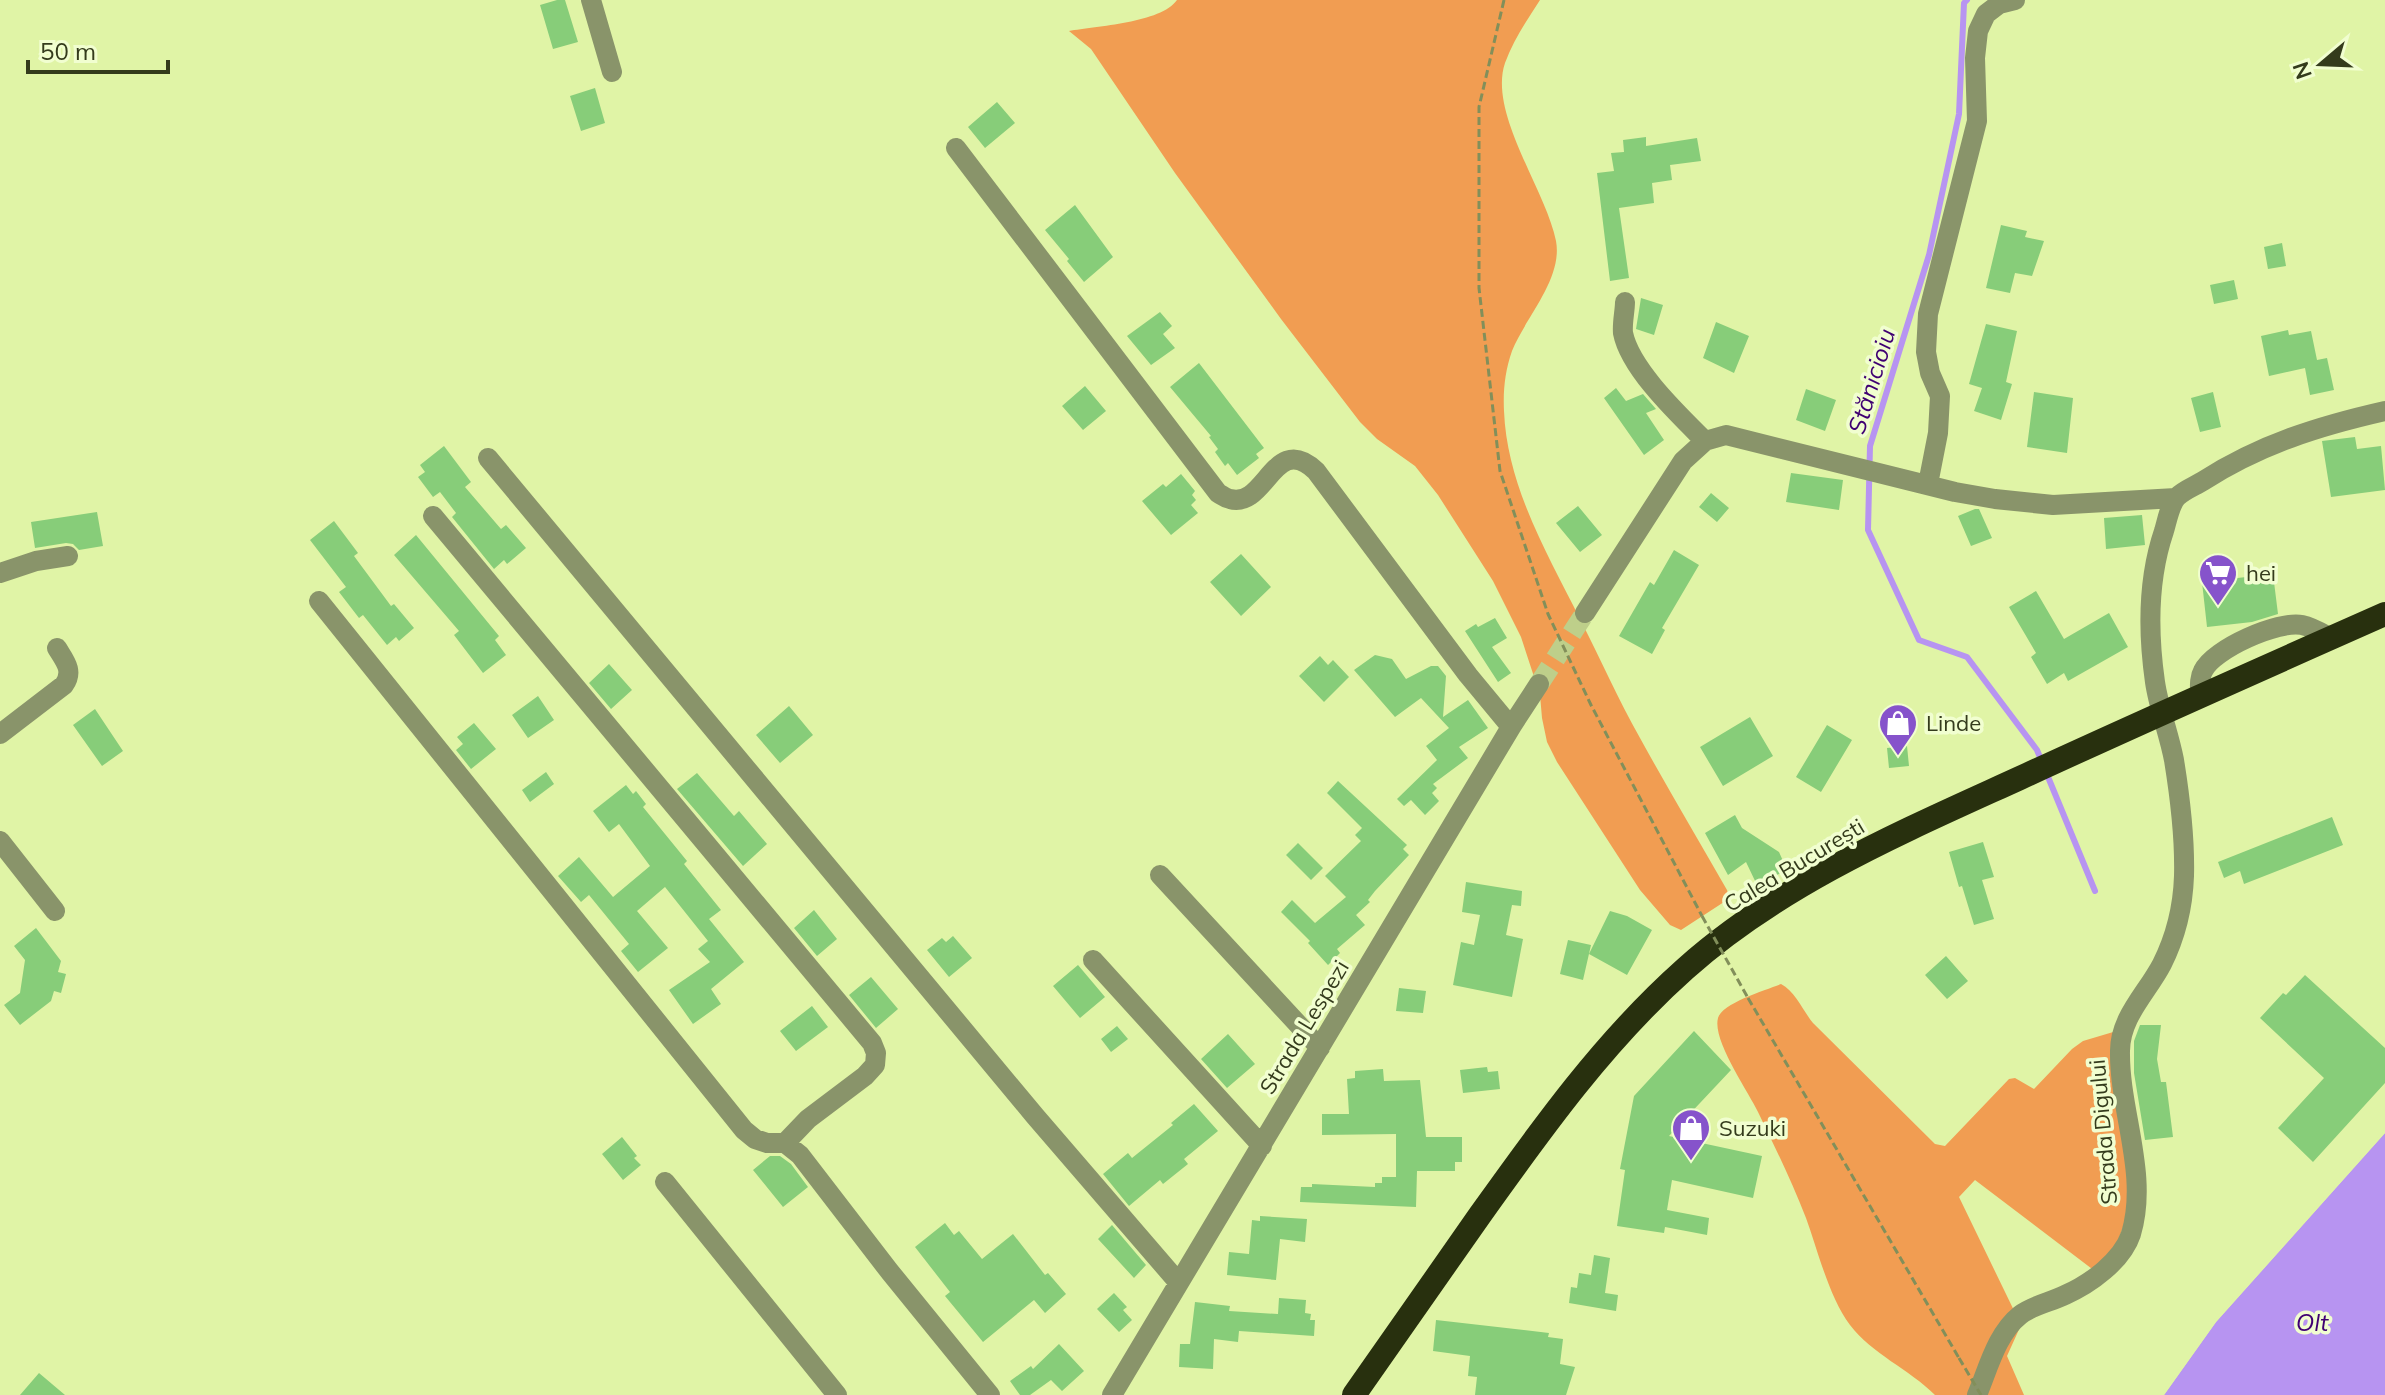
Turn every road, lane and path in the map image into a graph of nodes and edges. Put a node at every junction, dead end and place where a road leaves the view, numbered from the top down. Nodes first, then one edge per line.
1 (591, 0) edge
2 (1504, 0) edge
3 (2015, 0) edge
4 (612, 72) dead end
5 (956, 148) dead end
6 (1625, 302) dead end
7 (2385, 411) edge
8 (1705, 441) junction
9 (488, 458) dead end
10 (1928, 484) junction
11 (2176, 498) junction
12 (433, 516) dead end
13 (68, 556) dead end
14 (0, 573) edge
15 (319, 601) dead end
16 (1585, 613) tunnel mouth
17 (2385, 614) edge
18 (2331, 638) junction
19 (57, 648) dead end
20 (1539, 684) tunnel mouth
21 (2200, 696) junction
22 (2162, 714) junction
23 (1511, 727) junction
24 (0, 734) edge
25 (0, 841) edge
26 (1160, 875) dead end
27 (55, 911) dead end
28 (1093, 960) dead end
29 (1320, 1048) junction
30 (785, 1143) junction
31 (1262, 1146) junction
32 (665, 1182) dead end
33 (1178, 1282) junction
34 (837, 1395) edge
35 (990, 1395) edge
36 (1112, 1395) edge
37 (1354, 1395) edge
38 (1979, 1395) edge

1 - 4 street
2 - 38 path, bridge
3 - 10 street
5 - 23 street
6 - 8 street
7 - 11 street
8 - 10 street
8 - 16 street
9 - 33 street
10 - 11 street
11 - 22 street, Strada Digului
12 - 30 street
13 - 14 street
15 - 30 street
17 - 18 highway, Calea București
18 - 21 highway, Calea București
18 - 21 street
19 - 24 street
20 - 23 street, Strada Lespezi
21 - 22 highway, Calea București
22 - 37 highway, Calea București
22 - 38 street, Strada Digului
23 - 29 street, Strada Lespezi
25 - 27 street
26 - 29 street
28 - 31 street
29 - 31 street, Strada Lespezi
30 - 35 street
31 - 33 street, Strada Lespezi
32 - 34 street
33 - 36 street, Strada Lespezi

